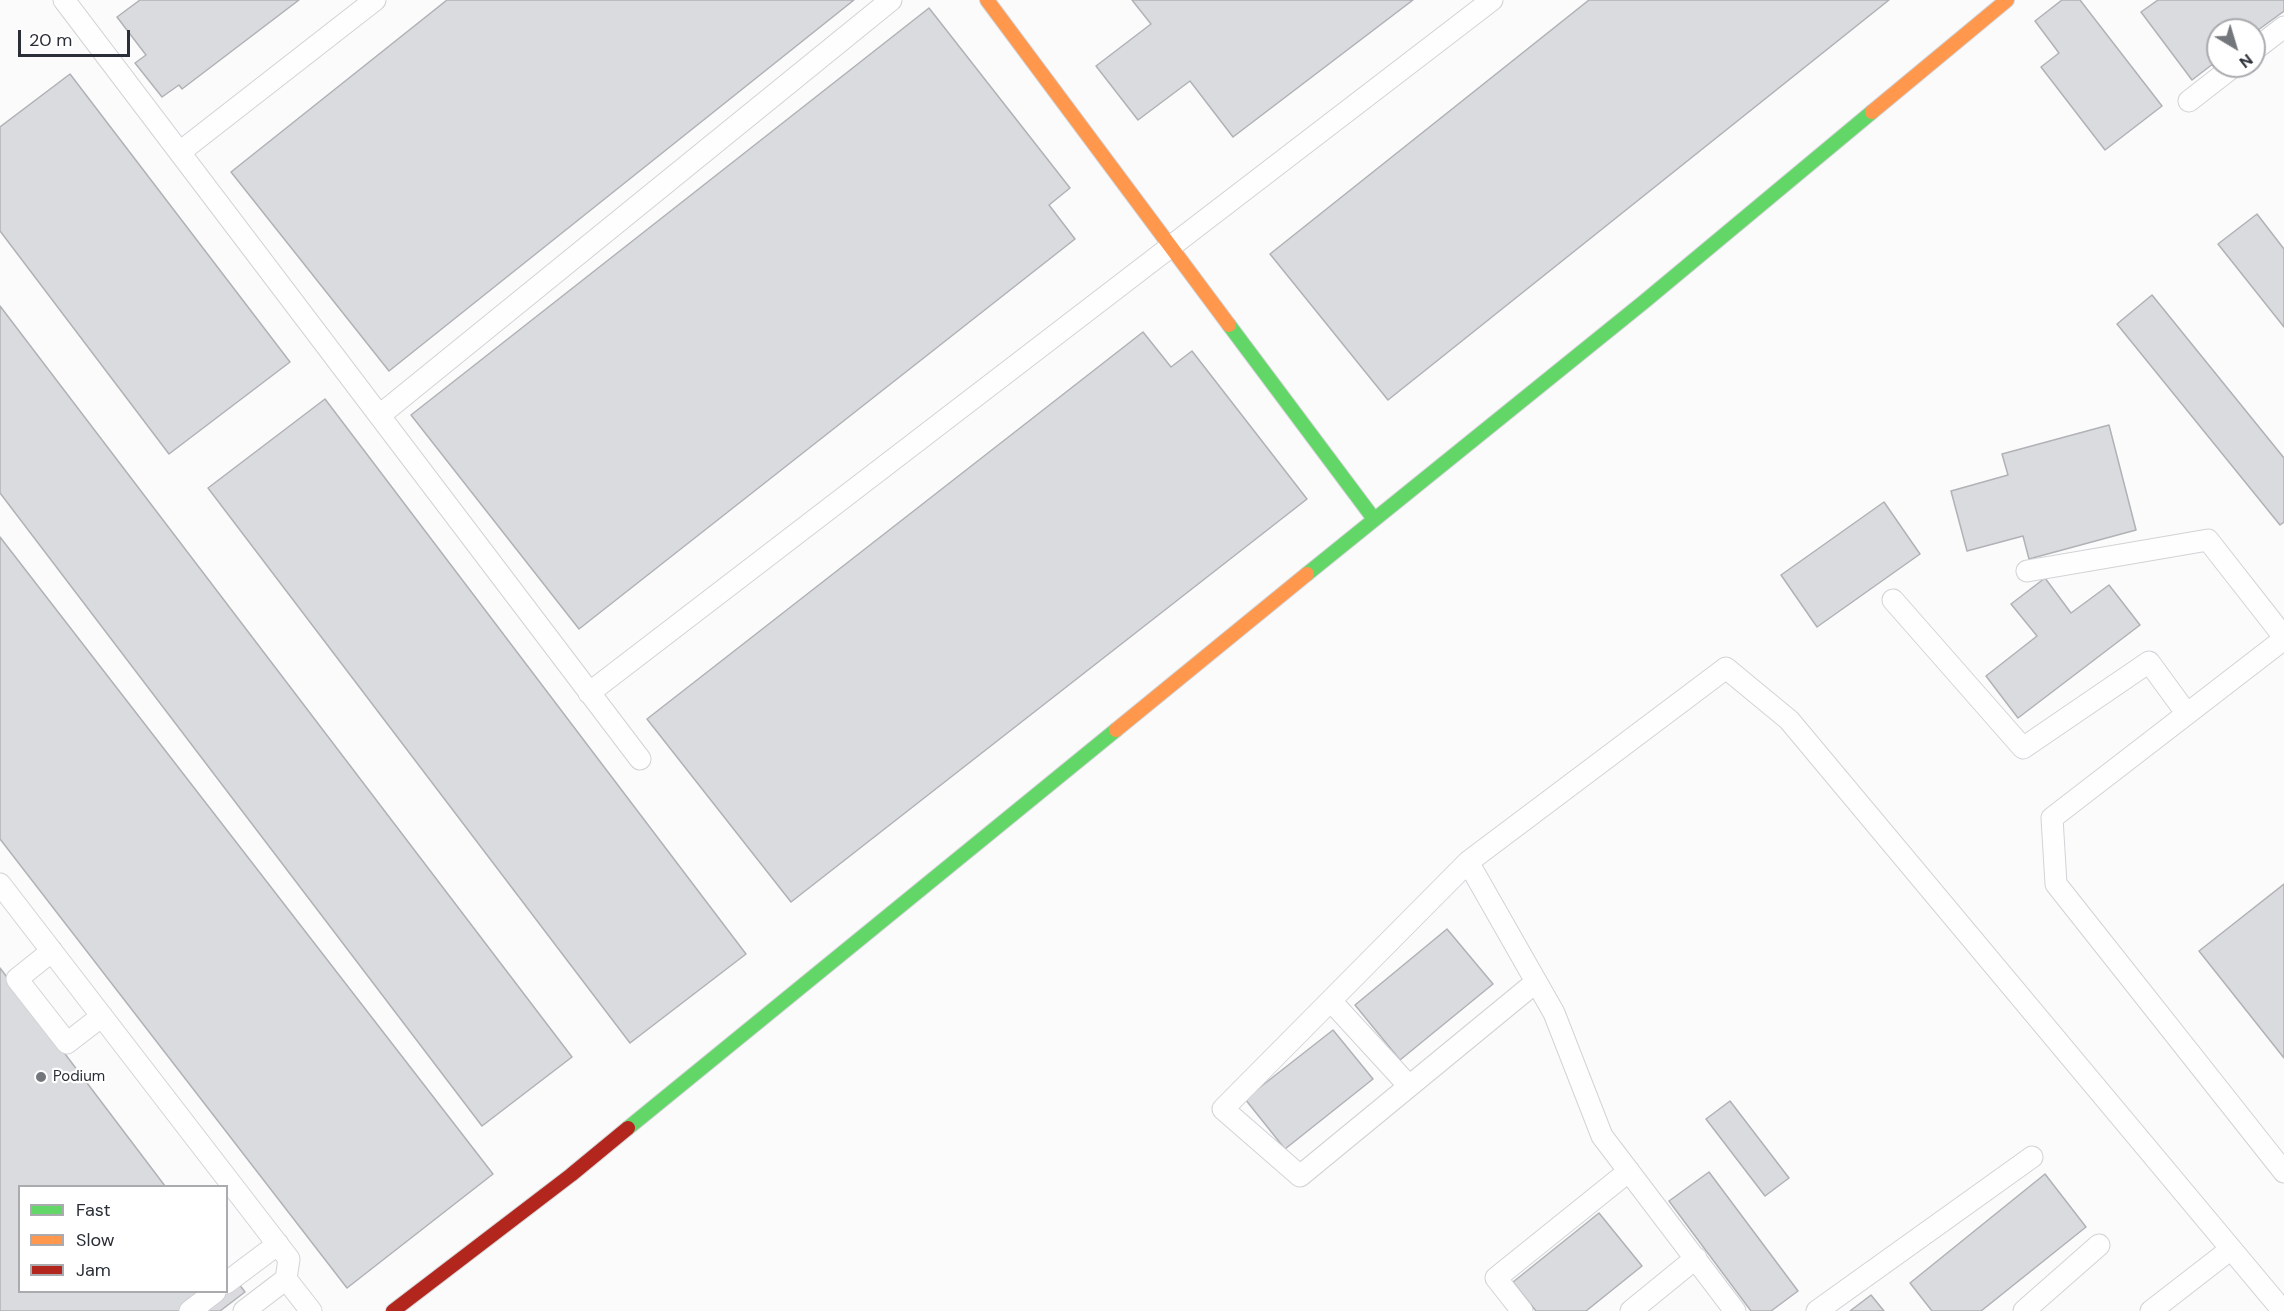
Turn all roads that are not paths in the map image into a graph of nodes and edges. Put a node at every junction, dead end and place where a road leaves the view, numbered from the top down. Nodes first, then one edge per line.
1 (375, 0) edge
2 (891, 0) edge
3 (987, 0) edge
4 (1492, 0) edge
5 (2007, 0) edge
6 (75, 4) edge
7 (2284, 27) edge
8 (2266, 41) edge
9 (2218, 78) edge
10 (2189, 100) dead end
11 (180, 152) junction
12 (1170, 245) junction
13 (380, 415) junction
14 (1374, 519) junction
15 (2027, 571) dead end
16 (1893, 600) dead end
17 (2284, 638) edge
18 (590, 693) junction
19 (2187, 714) junction
20 (640, 759) dead end
21 (1468, 862) junction
22 (0, 884) edge
23 (52, 951) junction
24 (1536, 982) junction
25 (1331, 1001) junction
26 (102, 1016) junction
27 (1410, 1086) junction
28 (2032, 1156) dead end
29 (2282, 1166) edge
30 (1629, 1171) junction
31 (278, 1244) junction
32 (2099, 1245) dead end
33 (2231, 1249) junction
34 (1696, 1258) junction
35 (286, 1279) junction
36 (228, 1282) edge
37 (214, 1293) edge
38 (190, 1311) edge
39 (244, 1311) edge
40 (311, 1311) edge
41 (393, 1311) edge
42 (1522, 1311) edge
43 (1631, 1311) edge
44 (1736, 1311) edge
45 (1817, 1311) edge
46 (2024, 1311) edge
47 (2151, 1311) edge
48 (2283, 1311) edge

1 - 11 lane
2 - 13 lane
3 - 12 street
4 - 12 lane
5 - 14 street
6 - 11 lane
7 - 8 lane
9 - 10 lane
11 - 13 lane
12 - 14 street
12 - 18 lane
13 - 18 lane
14 - 41 street
15 - 17 lane
16 - 19 lane
17 - 19 lane
18 - 20 lane
19 - 29 lane
21 - 24 lane
21 - 25 lane
21 - 33 lane
22 - 23 lane
23 - 26 lane
23 - 26 lane
24 - 27 lane
24 - 30 lane
25 - 27 lane
25 - 27 lane
26 - 31 lane
28 - 45 lane
30 - 34 lane
30 - 42 lane
31 - 35 lane
31 - 36 lane
32 - 46 lane
33 - 47 lane
33 - 48 lane
34 - 43 lane
34 - 44 lane
35 - 39 lane
35 - 40 lane
37 - 38 lane

